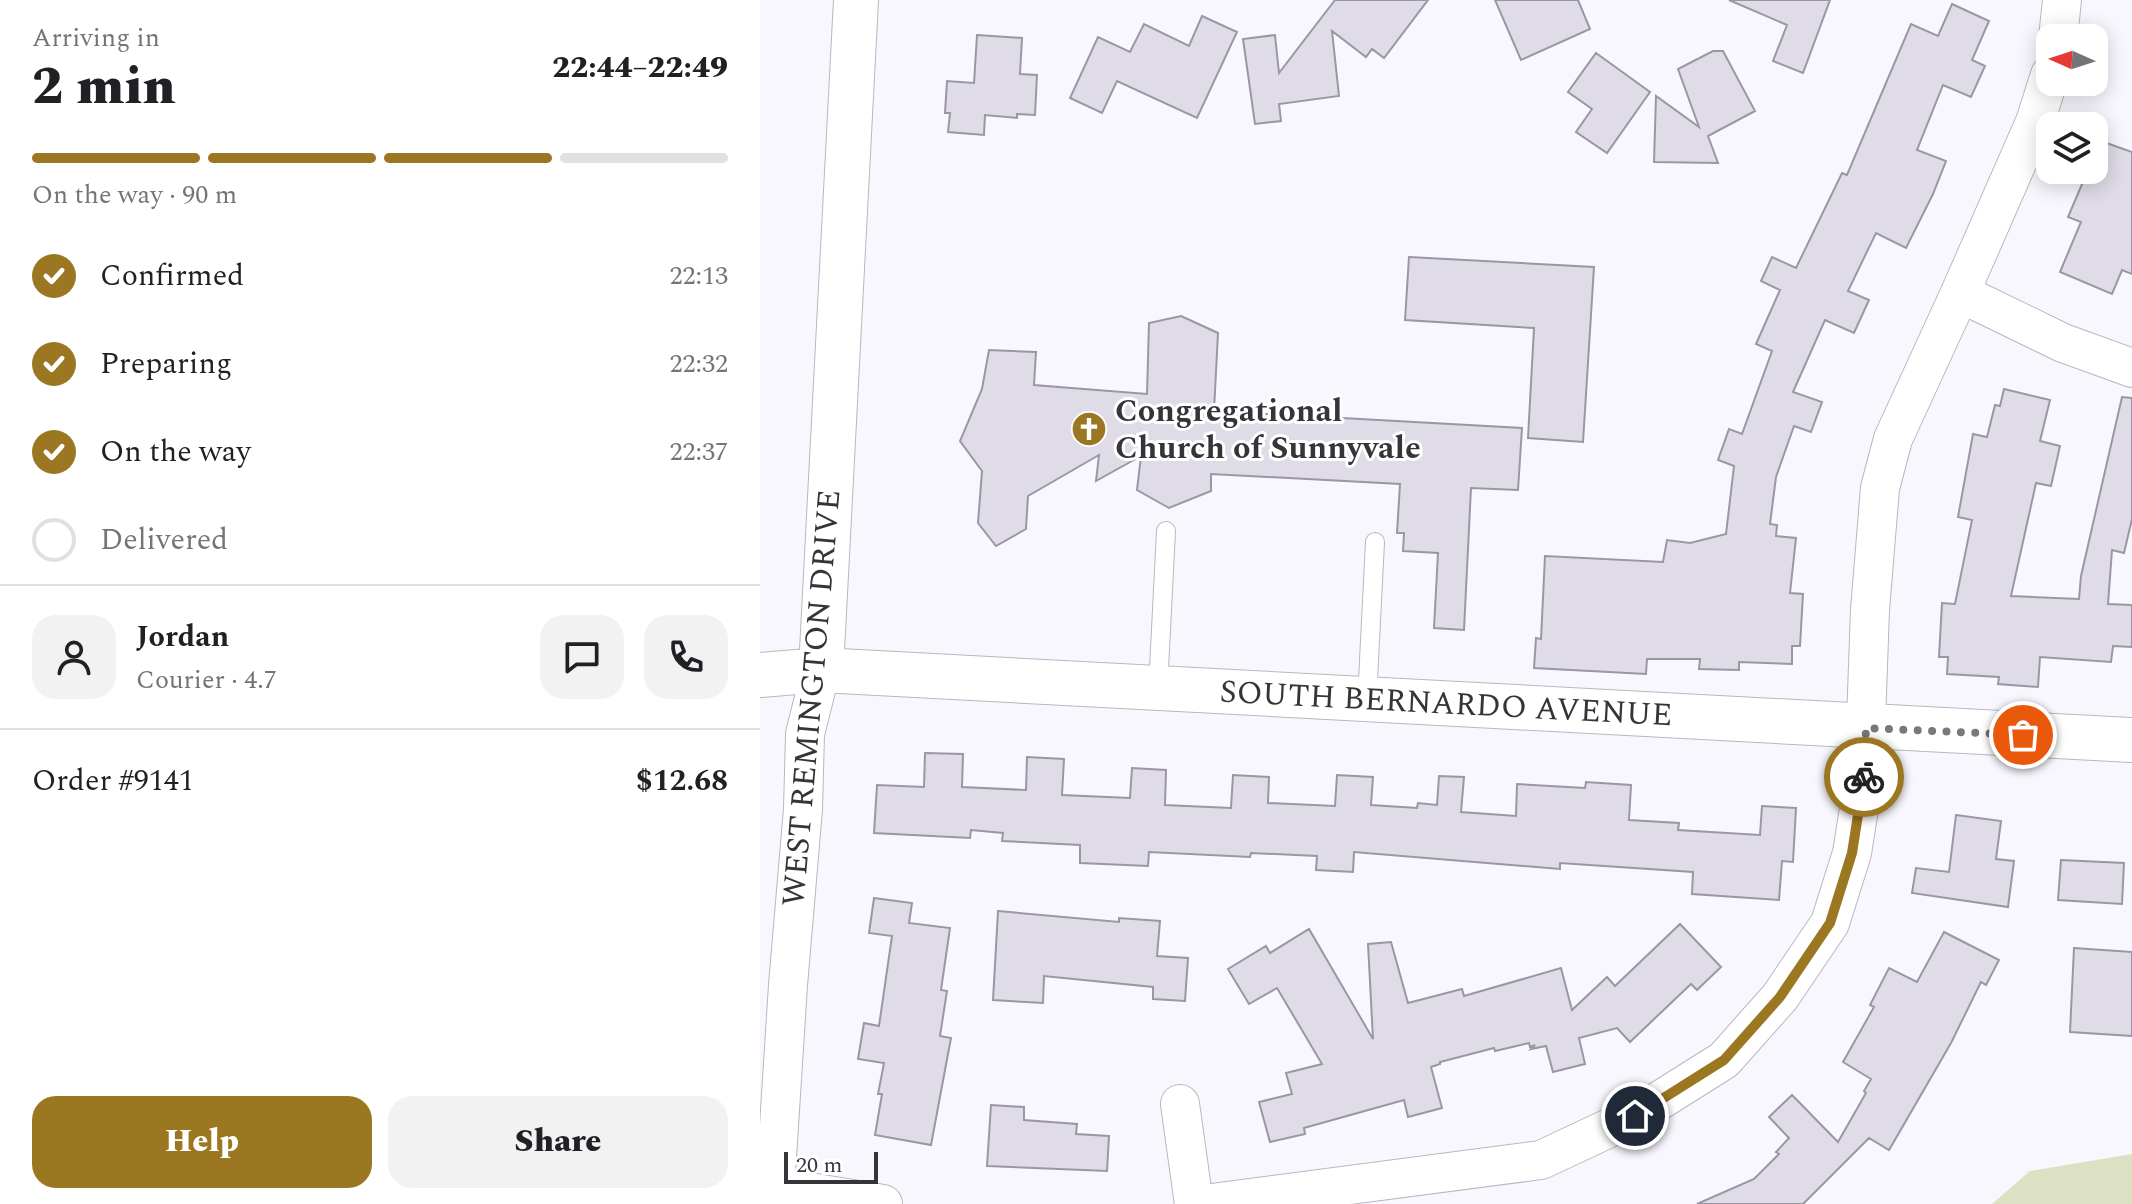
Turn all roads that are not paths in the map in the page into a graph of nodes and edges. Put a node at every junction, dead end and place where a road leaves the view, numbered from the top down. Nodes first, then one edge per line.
1 (856, 0) edge
2 (2062, 0) edge
3 (2059, 24) edge
4 (2043, 96) edge
5 (1960, 293) junction
6 (2132, 368) edge
7 (1166, 531) dead end
8 (1375, 542) dead end
9 (821, 670) junction
10 (760, 675) edge
11 (1158, 689) junction
12 (1367, 700) junction
13 (1866, 728) junction
14 (2132, 740) edge
15 (1180, 1104) dead end
16 (770, 1191) edge
17 (883, 1204) edge
18 (1194, 1204) edge
19 (1204, 1204) edge

1 - 9 street, WEST REMINGTON DRIVE
2 - 3 street
4 - 5 street
5 - 6 street
5 - 13 street
7 - 11 lane
8 - 12 lane
9 - 10 street, SOUTH BERNARDO AVENUE
9 - 11 street, SOUTH BERNARDO AVENUE
9 - 16 street, WEST REMINGTON DRIVE
11 - 12 street, SOUTH BERNARDO AVENUE
12 - 13 street, SOUTH BERNARDO AVENUE
13 - 14 street, SOUTH BERNARDO AVENUE
13 - 19 street
15 - 18 street
16 - 17 street

